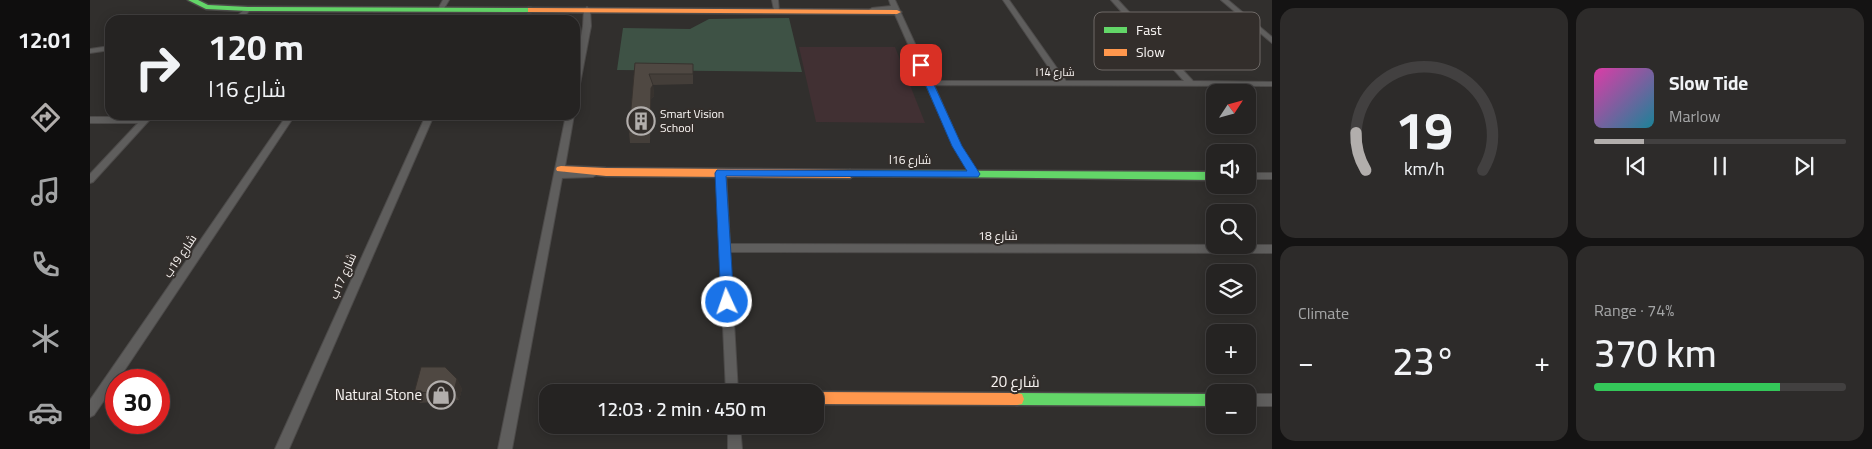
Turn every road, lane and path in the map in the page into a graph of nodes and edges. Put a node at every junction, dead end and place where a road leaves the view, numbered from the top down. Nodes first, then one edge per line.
1 (192, 0) edge
2 (1006, 0) edge
3 (1114, 0) edge
4 (1224, 0) edge
5 (444, 5) edge
6 (776, 5) edge
7 (895, 6) edge
8 (248, 9) junction
9 (590, 10) junction
10 (1125, 12) edge
11 (1238, 12) edge
12 (243, 15) edge
13 (1260, 31) edge
14 (1272, 41) edge
15 (105, 49) edge
16 (90, 51) edge
17 (580, 59) edge
18 (1178, 70) edge
19 (929, 83) junction
20 (1063, 83) junction
21 (1191, 84) junction
22 (1272, 84) edge
23 (105, 119) edge
24 (90, 120) edge
25 (145, 120) edge
26 (288, 120) edge
27 (428, 120) edge
28 (569, 120) edge
29 (560, 172) junction
30 (721, 173) junction
31 (969, 174) junction
32 (1206, 176) edge
33 (1256, 176) edge
34 (1272, 176) edge
35 (90, 180) edge
36 (724, 248) junction
37 (1272, 249) edge
38 (732, 384) edge
39 (824, 398) edge
40 (1206, 400) edge
41 (1256, 400) edge
42 (1272, 400) edge
43 (90, 411) edge
44 (734, 434) edge
45 (282, 449) edge
46 (505, 449) edge
47 (735, 449) edge

1 - 8 street
2 - 20 street
3 - 10 street
4 - 11 street
5 - 8 street
5 - 9 street
6 - 7 street
6 - 9 street
7 - 19 street
8 - 12 street
9 - 17 street
13 - 14 street
15 - 16 street
18 - 21 street
19 - 20 street, شارع 14ا
19 - 31 street
20 - 21 street, شارع 14ا
21 - 22 street, شارع 14ا
23 - 24 street
25 - 35 street
26 - 43 street, شارع 19ب
27 - 45 street, شارع 17ب
28 - 29 street
29 - 30 street, شارع 16ا
29 - 46 street
30 - 31 street, شارع 16ا
30 - 36 street
31 - 32 street, شارع 16ا
33 - 34 street
36 - 37 street, شارع 18
36 - 38 street
39 - 40 street, شارع 20
41 - 42 street
44 - 47 street

